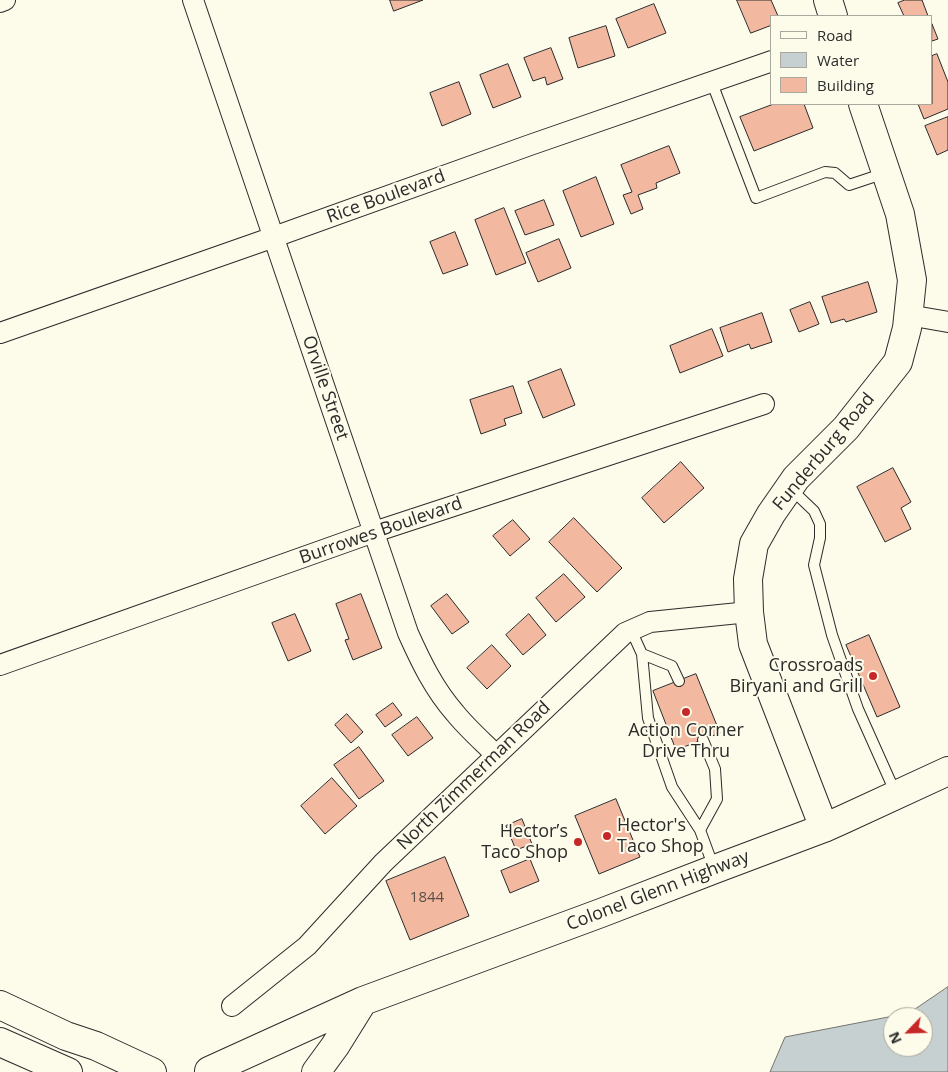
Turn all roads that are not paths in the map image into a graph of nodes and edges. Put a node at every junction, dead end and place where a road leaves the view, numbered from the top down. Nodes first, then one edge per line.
1 (6, 0) edge
2 (193, 0) edge
3 (828, 0) edge
4 (0, 2) edge
5 (834, 15) edge
6 (770, 62) edge
7 (712, 83) junction
8 (863, 105) edge
9 (886, 172) junction
10 (274, 237) junction
11 (908, 315) junction
12 (948, 322) edge
13 (0, 333) edge
14 (764, 404) dead end
15 (790, 487) junction
16 (374, 532) junction
17 (748, 612) junction
18 (630, 630) junction
19 (642, 654) junction
20 (0, 665) edge
21 (679, 681) dead end
22 (703, 740) dead end
23 (496, 755) junction
24 (948, 771) edge
25 (897, 795) junction
26 (824, 828) junction
27 (700, 830) junction
28 (714, 869) junction
29 (363, 1001) junction
30 (0, 1005) edge
31 (232, 1006) dead end
32 (0, 1042) edge
33 (68, 1072) edge
34 (152, 1072) edge
35 (216, 1072) edge
36 (316, 1072) edge

1 - 4 street
2 - 10 street, Orville Street
3 - 5 street
6 - 7 street, Rice Boulevard
7 - 9 lane
7 - 10 street, Rice Boulevard
8 - 9 street, Funderburg Road
9 - 11 street, Funderburg Road
10 - 13 street, Rice Boulevard
10 - 16 street, Orville Street
11 - 12 street
11 - 15 street, Funderburg Road
14 - 16 street, Burrowes Boulevard
15 - 17 street, Funderburg Road
15 - 25 lane
16 - 20 street, Burrowes Boulevard
16 - 23 street, Orville Street
17 - 18 street, North Zimmerman Road
17 - 26 street, Funderburg Road
18 - 19 lane
18 - 23 street, North Zimmerman Road
19 - 21 lane
19 - 27 lane
22 - 27 lane
23 - 31 street, North Zimmerman Road
24 - 25 street, Colonel Glenn Highway
25 - 26 street, Colonel Glenn Highway
26 - 28 street, Colonel Glenn Highway
27 - 28 lane
28 - 29 street, Colonel Glenn Highway
29 - 35 street, Colonel Glenn Highway
29 - 36 street
30 - 34 street
32 - 33 street

